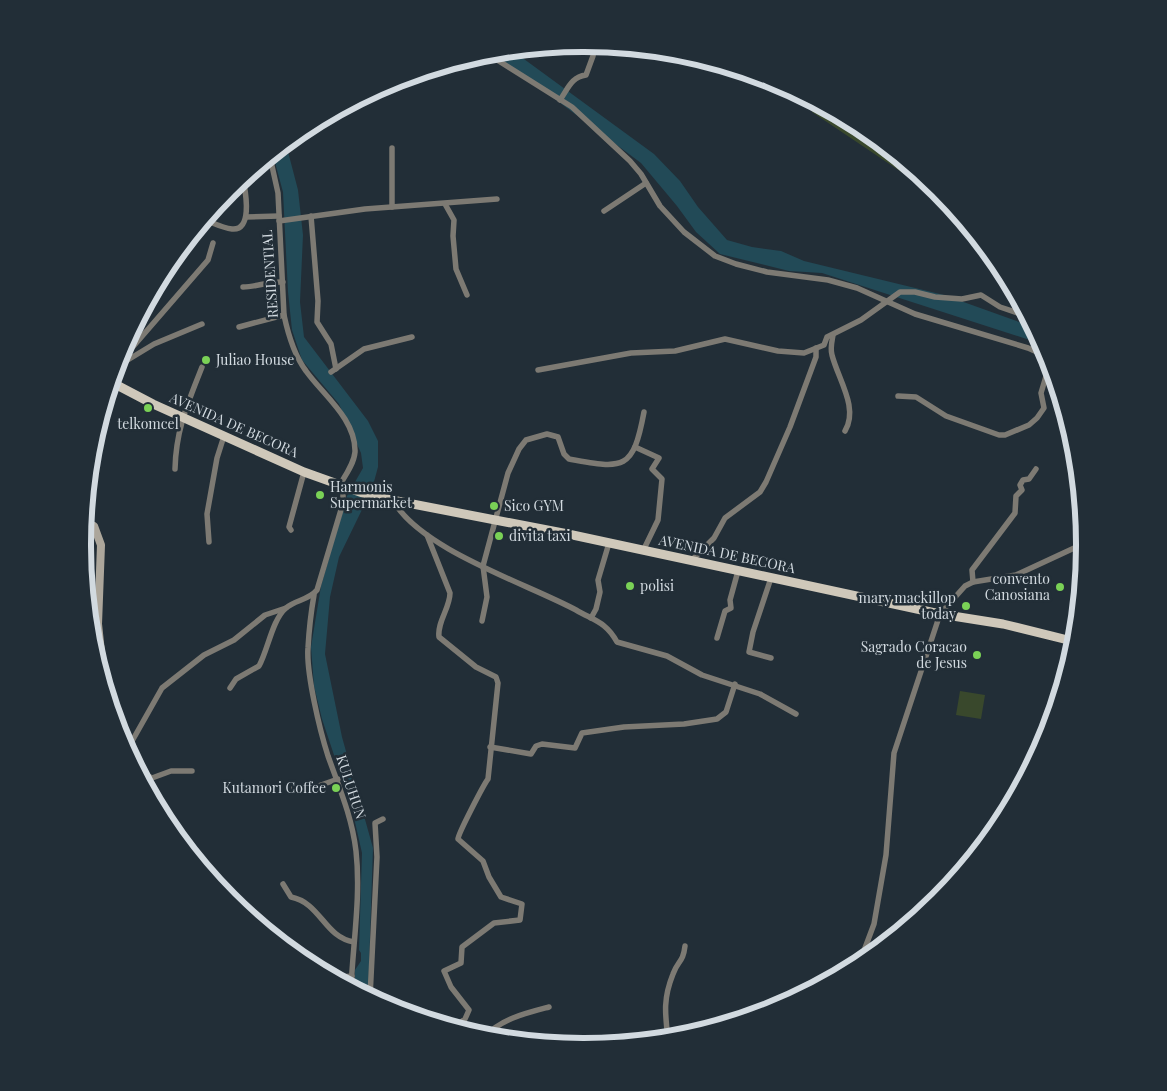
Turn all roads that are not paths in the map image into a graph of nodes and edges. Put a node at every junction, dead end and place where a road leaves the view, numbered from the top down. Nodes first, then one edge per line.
1 (593, 53) edge
2 (498, 60) edge
3 (560, 100) junction
4 (392, 148) dead end
5 (271, 164) edge
6 (646, 183) junction
7 (245, 188) edge
8 (497, 200) dead end
9 (445, 204) junction
10 (392, 207) junction
11 (604, 211) dead end
12 (308, 216) junction
13 (246, 217) junction
14 (281, 219) junction
15 (211, 222) edge
16 (213, 243) dead end
17 (283, 282) junction
18 (242, 286) dead end
19 (467, 295) dead end
20 (888, 301) junction
21 (1018, 313) edge
22 (284, 315) junction
23 (202, 324) dead end
24 (239, 327) dead end
25 (833, 335) junction
26 (412, 337) dead end
27 (132, 348) edge
28 (816, 348) junction
29 (1037, 351) edge
30 (127, 360) edge
31 (202, 367) dead end
32 (538, 370) dead end
33 (1046, 376) edge
34 (117, 386) edge
35 (898, 396) dead end
36 (644, 412) dead end
37 (182, 416) junction
38 (845, 431) dead end
39 (224, 436) junction
40 (634, 447) junction
41 (175, 469) dead end
42 (1036, 469) dead end
43 (304, 472) junction
44 (343, 488) junction
45 (393, 500) junction
46 (496, 521) junction
47 (92, 525) edge
48 (291, 530) dead end
49 (428, 535) junction
50 (209, 542) dead end
51 (609, 543) junction
52 (1076, 547) edge
53 (643, 551) junction
54 (691, 561) junction
55 (483, 566) junction
56 (738, 571) junction
57 (771, 578) junction
58 (973, 582) junction
59 (314, 595) junction
60 (286, 608) junction
61 (940, 614) junction
62 (591, 618) junction
63 (482, 621) dead end
64 (717, 638) dead end
65 (1067, 640) edge
66 (100, 641) edge
67 (771, 658) dead end
68 (735, 684) junction
69 (230, 688) dead end
70 (796, 714) dead end
71 (131, 741) edge
72 (490, 747) junction
73 (192, 771) dead end
74 (148, 776) edge
75 (338, 779) junction
76 (294, 788) dead end
77 (383, 819) dead end
78 (283, 884) dead end
79 (354, 942) junction
80 (685, 946) dead end
81 (865, 950) edge
82 (352, 976) junction
83 (345, 977) edge
84 (352, 981) edge
85 (370, 990) edge
86 (548, 1007) dead end
87 (460, 1023) edge
88 (491, 1030) edge
89 (667, 1031) edge

1 - 3 street
2 - 3 street
3 - 6 street
4 - 10 street
5 - 14 street, RESIDENTIAL
6 - 11 street
6 - 20 street
7 - 13 street
8 - 9 street
9 - 10 street
9 - 19 street
10 - 12 street
12 - 14 street
12 - 26 street
13 - 14 street
13 - 15 street
14 - 17 street, RESIDENTIAL
16 - 27 street
17 - 18 street
17 - 22 street, RESIDENTIAL
20 - 21 street
20 - 25 street
20 - 29 street
22 - 24 street
22 - 44 street, RESIDENTIAL
23 - 30 street
25 - 28 street
25 - 38 street
28 - 32 street
28 - 54 street
31 - 37 street
33 - 35 street
34 - 37 main road, AVENIDA DE BECORA
36 - 40 street
37 - 39 main road, AVENIDA DE BECORA
37 - 41 street
39 - 43 main road, AVENIDA DE BECORA
39 - 50 street
40 - 46 street
40 - 53 street
42 - 58 street
43 - 44 main road, AVENIDA DE BECORA
43 - 48 street
44 - 45 main road, AVENIDA DE BECORA
44 - 59 street, RESIDENTIAL
45 - 46 main road, AVENIDA DE BECORA
45 - 49 street
46 - 51 main road, AVENIDA DE BECORA
46 - 55 street
47 - 66 street
49 - 55 street
49 - 72 street
51 - 53 main road, AVENIDA DE BECORA
51 - 62 street
52 - 58 street
53 - 54 main road, AVENIDA DE BECORA
54 - 56 main road, AVENIDA DE BECORA
55 - 62 street
55 - 63 street
56 - 57 main road, AVENIDA DE BECORA
56 - 64 street
57 - 61 main road, AVENIDA DE BECORA
57 - 67 street
58 - 61 street
59 - 60 street
59 - 75 street, KULUHUN
60 - 69 street
60 - 71 street
61 - 65 main road, AVENIDA DE BECORA
61 - 81 street
62 - 68 street
68 - 70 street
68 - 72 street
72 - 87 street
73 - 74 street
75 - 76 street
75 - 79 street, KULUHUN
77 - 85 street
78 - 79 street
79 - 82 street, KULUHUN
80 - 89 street
82 - 83 street
82 - 84 street, KULUHUN
86 - 88 street

